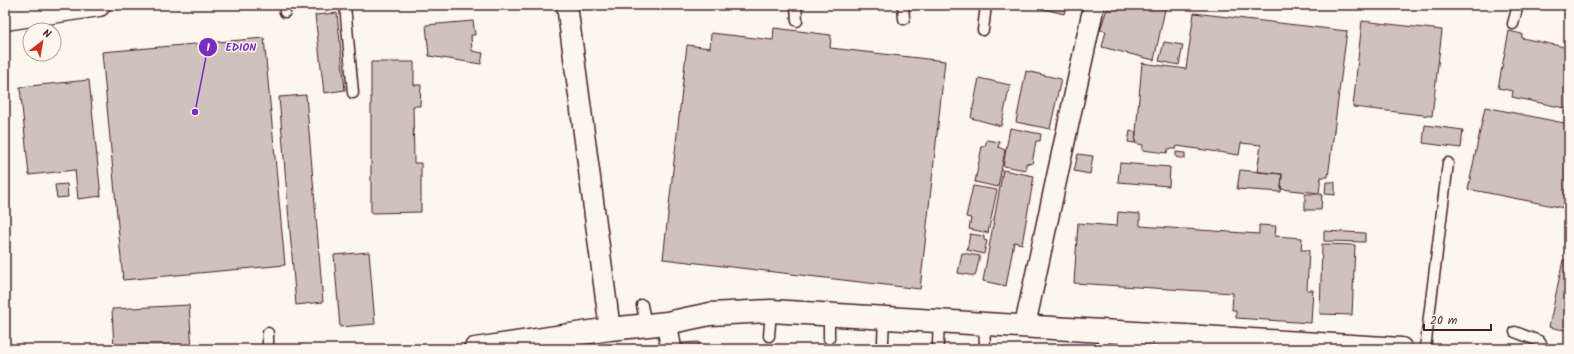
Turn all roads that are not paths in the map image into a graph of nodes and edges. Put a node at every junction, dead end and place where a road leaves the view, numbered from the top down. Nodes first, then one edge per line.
1 (99, 5) edge
2 (345, 5) edge
3 (567, 5) edge
4 (796, 5) edge
5 (903, 5) edge
6 (986, 5) edge
7 (1094, 5) edge
8 (1518, 5) edge
9 (5, 19) edge
10 (904, 19) dead end
11 (797, 21) dead end
12 (1513, 24) dead end
13 (983, 30) dead end
14 (353, 92) dead end
15 (1448, 163) dead end
16 (771, 311) junction
17 (829, 314) junction
18 (884, 317) junction
19 (939, 320) junction
20 (667, 323) junction
21 (984, 323) junction
22 (1025, 325) junction
23 (610, 329) junction
24 (1515, 332) dead end
25 (268, 333) dead end
26 (769, 336) dead end
27 (829, 339) dead end
28 (1104, 340) edge
29 (884, 341) dead end
30 (548, 343) edge
31 (938, 344) dead end
32 (1287, 345) edge
33 (985, 346) dead end
34 (487, 348) edge
35 (268, 349) edge
36 (671, 349) edge
37 (1401, 349) edge
38 (1425, 349) edge
39 (1544, 349) edge

1 - 9 street
2 - 14 lane
3 - 23 street
4 - 11 lane
5 - 10 lane
6 - 13 lane
7 - 22 street
8 - 12 lane
15 - 38 lane
16 - 17 street
16 - 20 street
16 - 26 lane
17 - 18 street
17 - 27 lane
18 - 19 street
18 - 29 lane
19 - 21 street
19 - 31 lane
20 - 23 street
20 - 36 street
21 - 22 street
21 - 33 lane
22 - 28 street
23 - 30 street
24 - 39 lane
25 - 35 lane
28 - 32 street
30 - 34 street
32 - 37 street

